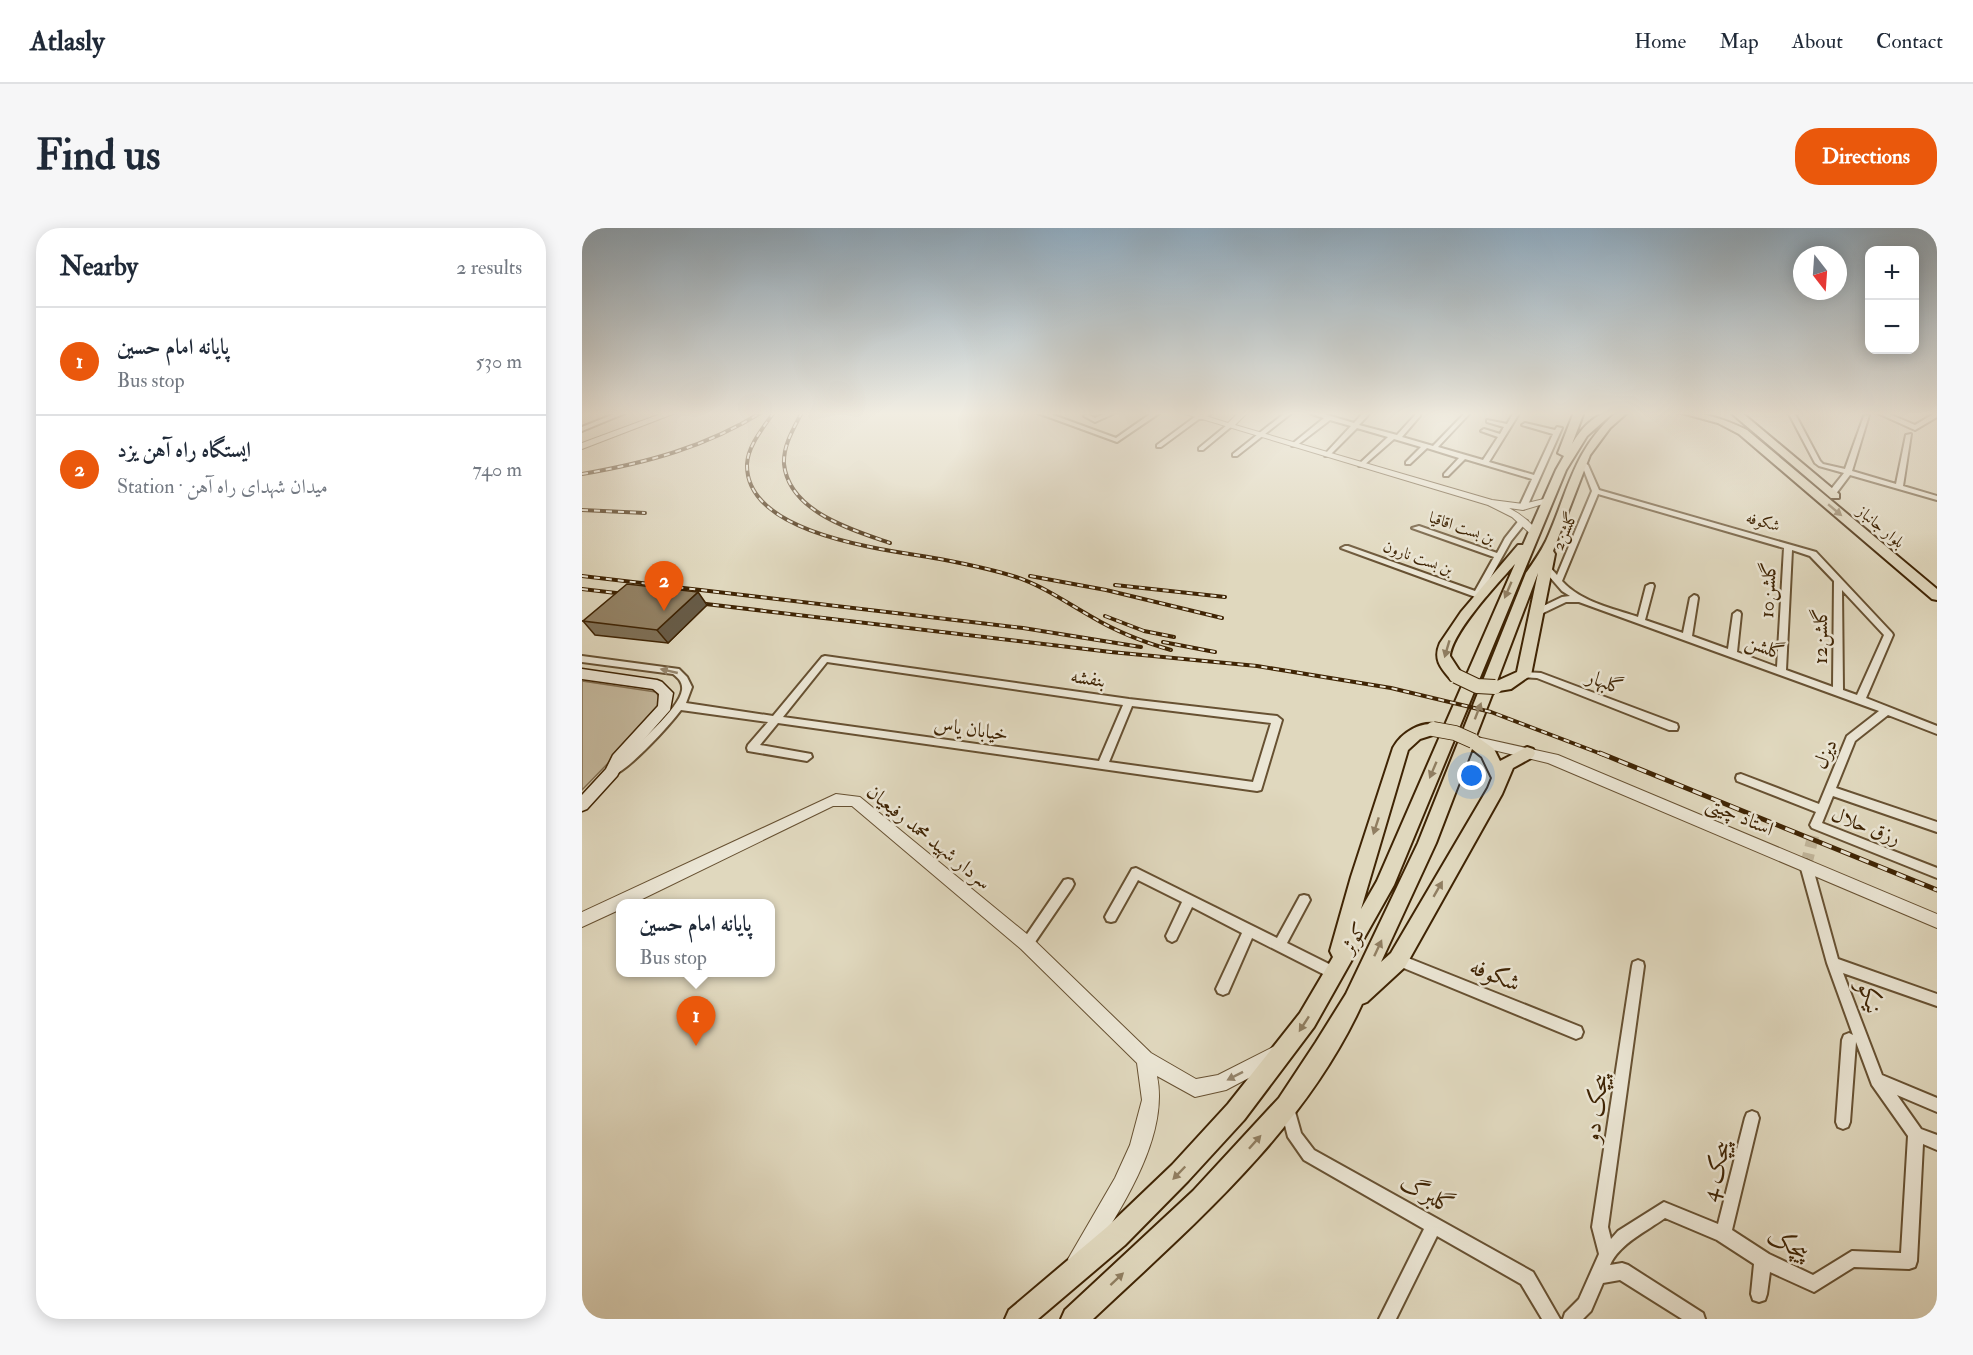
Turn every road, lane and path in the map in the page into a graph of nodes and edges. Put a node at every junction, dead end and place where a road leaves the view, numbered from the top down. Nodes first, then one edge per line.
1 (1354, 463) edge
2 (1364, 463) edge
3 (1458, 463) edge
4 (1485, 463) edge
5 (1544, 463) edge
6 (1562, 463) edge
7 (1565, 463) edge
8 (1583, 463) edge
9 (1587, 463) edge
10 (1779, 463) edge
11 (1796, 463) edge
12 (1818, 463) edge
13 (1851, 463) edge
14 (1904, 463) edge
15 (1361, 465) junction
16 (1580, 469) junction
17 (1561, 470) junction
18 (1848, 472) junction
19 (1446, 475) dead end
20 (1537, 478) junction
21 (1899, 487) junction
22 (1596, 491) junction
23 (1832, 493) junction
24 (1937, 498) edge
25 (1548, 501) junction
26 (1491, 503) junction
27 (1523, 507) junction
28 (1523, 521) junction
29 (1416, 528) dead end
30 (1533, 535) junction
31 (1552, 542) junction
32 (1788, 546) junction
33 (1345, 548) dead end
34 (1499, 556) junction
35 (1546, 568) junction
36 (1838, 580) junction
37 (1558, 582) junction
38 (1937, 582) edge
39 (1650, 586) dead end
40 (1479, 595) junction
41 (1937, 596) edge
42 (1580, 598) junction
43 (1694, 598) dead end
44 (1538, 612) junction
45 (1737, 614) dead end
46 (1641, 620) junction
47 (1687, 638) junction
48 (1732, 653) junction
49 (582, 659) edge
50 (1781, 672) junction
51 (582, 674) edge
52 (1524, 675) junction
53 (1838, 692) junction
54 (1860, 700) junction
55 (1129, 702) junction
56 (679, 706) junction
57 (1886, 711) junction
58 (774, 719) junction
59 (1673, 727) dead end
60 (1937, 730) edge
61 (1475, 741) junction
62 (1527, 753) junction
63 (807, 757) dead end
64 (1102, 766) junction
65 (612, 772) junction
66 (1500, 778) junction
67 (1742, 778) dead end
68 (1257, 788) joint
69 (1829, 790) junction
70 (582, 805) edge
71 (1822, 810) junction
72 (1816, 825) joint
73 (1937, 827) edge
74 (1806, 865) junction
75 (1937, 873) edge
76 (1068, 884) dead end
77 (626, 899) edge
78 (1304, 900) dead end
79 (1189, 901) junction
80 (616, 904) edge
81 (1111, 918) dead end
82 (582, 920) edge
83 (1937, 921) edge
84 (1249, 931) junction
85 (1172, 936) dead end
86 (1027, 944) junction
87 (1279, 946) junction
88 (1398, 960) junction
89 (1833, 963) junction
90 (1638, 966) dead end
91 (1334, 973) junction
92 (1223, 989) dead end
93 (1937, 1000) edge
94 (1353, 1001) junction
95 (1576, 1032) dead end
96 (1849, 1040) dead end
97 (1287, 1049) junction
98 (1145, 1059) junction
99 (1877, 1080) junction
100 (1937, 1105) edge
101 (1287, 1106) junction
102 (1752, 1118) dead end
103 (1844, 1122) dead end
104 (1916, 1134) junction
105 (1937, 1143) edge
106 (1434, 1226) junction
107 (1724, 1234) junction
108 (1607, 1254) junction
109 (1763, 1260) junction
110 (1598, 1276) junction
111 (1064, 1282) junction
112 (1759, 1294) dead end
113 (1018, 1319) edge
114 (1074, 1319) edge
115 (1388, 1319) edge
116 (1552, 1319) edge
117 (1571, 1319) edge
118 (1697, 1319) edge

1 - 15 street
2 - 15 street
3 - 19 street
4 - 20 street
5 - 20 street
6 - 17 main road
7 - 17 main road
8 - 16 main road
9 - 16 main road
10 -> 41 main road, بلوار جانباز
11 - 23 main road, بلوار جانباز
12 - 18 street
13 - 18 street
14 - 21 street
15 - 26 street
16 - 22 street
16 - 31 main road, کوثر
17 - 25 main road, کوثر
18 - 21 street
18 - 23 street
20 - 27 street
21 - 24 street
22 - 32 street, شکوفه
22 - 37 street, گلشن2
23 - 38 main road, بلوار جانباز
25 - 27 street
25 - 30 main road, کوثر
26 - 27 street
26 - 28 street
28 - 30 street
28 - 34 street
29 - 34 street, بن بست اقاقیا
30 - 40 main road
30 -> 91 main road, کوثر
31 - 35 main road
94 -> 31 main road, کوثر
32 - 36 street, شکوفه
32 - 50 street, گلشن10
33 - 40 street, بن بست نارون
34 - 40 street
35 - 37 street, گلشن
35 - 44 main road
36 - 53 street, گلشن12
36 - 54 street, شکوفه
37 - 42 street, گلشن
39 - 46 street
40 -> 52 main road, bridge
42 - 44 street
42 - 46 street, گلشن
43 - 47 street
44 - 52 main road
45 - 48 street
46 - 47 street, گلشن
47 - 48 street, گلشن
48 - 50 street, گلشن
56 -> 49 street
50 - 53 street, گلشن
51 - 65 main road
52 - 59 street, گلبهار
53 - 54 street, گلشن
54 - 57 street, گلشن
55 - 58 street, بنفشه
55 - 64 street
55 - 68 street, بنفشه
56 - 58 street, خیابان یاس
56 - 65 street
57 - 60 street, گلشن
57 - 69 street, دیزل
58 - 63 street
58 - 64 street, خیابان یاس
61 - 62 street, استاد چیتی
61 - 66 main road
61 -> 91 main road, bridge
62 - 66 main road
62 - 74 street, استاد چیتی
64 - 68 street, خیابان یاس
65 - 70 main road
88 -> 66 main road
67 - 71 street
69 - 71 street, دیزل
69 - 73 street
71 - 72 street, دیزل
72 - 75 street, رزق حلال
74 - 83 street, استاد چیتی
74 - 89 street, نیکو
76 - 86 street
77 - 86 street, سردار شهید محمد رفیعیان
78 - 87 street
79 - 81 street
79 - 84 street
79 - 85 street
80 - 82 street, سردار شهید محمد رفیعیان
84 - 87 street
84 - 92 street
86 - 98 street, سردار شهید محمد رفیعیان
87 - 91 street
88 - 94 main road
88 - 95 street, شکوفه
89 - 93 street
89 - 99 street, نیکو
90 - 108 street, پیچک دو
91 -> 97 main road, کوثر
94 - 101 main road, کوثر
96 - 103 street
97 -> 98 street, سردار شهید محمد رفیعیان
97 -> 111 main road, کوثر
98 - 111 street
99 - 100 street
99 - 104 street, نیکو
101 - 106 street, گلبرگ
114 -> 101 main road, کوثر
102 - 107 street, پیچک 4
104 - 105 street
104 - 109 street, پیچک
106 - 115 street
106 - 116 street, گلبرگ
107 - 108 street, پیچک
107 - 109 street, پیچک
108 - 110 street, پیچک
109 - 112 street
110 - 117 street, پیچک
110 - 118 street
111 - 113 main road, کوثر

